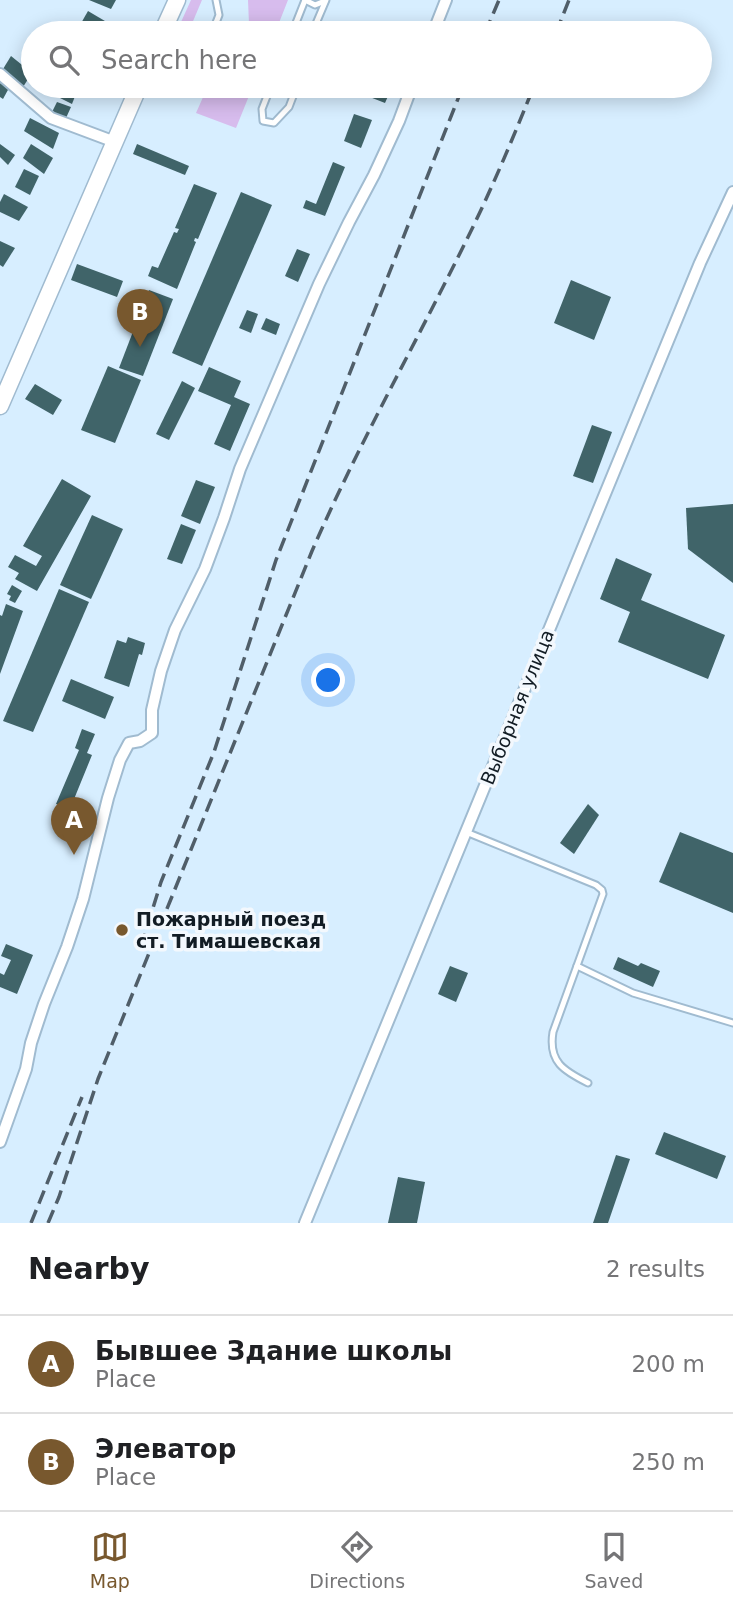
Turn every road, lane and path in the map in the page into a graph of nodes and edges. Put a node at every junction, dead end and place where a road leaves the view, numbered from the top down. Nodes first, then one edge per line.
1 (177, 0) edge
2 (216, 0) edge
3 (305, 0) edge
4 (326, 0) edge
5 (446, 0) edge
6 (167, 21) edge
7 (217, 21) edge
8 (297, 21) edge
9 (317, 21) edge
10 (438, 21) edge
11 (0, 74) edge
12 (21, 92) edge
13 (28, 98) edge
14 (134, 98) edge
15 (266, 98) edge
16 (292, 98) edge
17 (407, 98) edge
18 (115, 142) junction
19 (733, 192) edge
20 (4, 386) edge
21 (0, 406) edge
22 (466, 832) junction
23 (577, 966) junction
24 (733, 1023) edge
25 (588, 1083) dead end
26 (0, 1142) edge
27 (305, 1223) edge

1 - 6 main road
2 - 7 lane
3 - 4 lane
3 - 8 lane
4 - 9 lane
5 - 10 street
11 - 12 street
13 - 18 street
14 - 18 main road
15 - 16 lane
17 - 26 street
18 - 20 main road
19 - 22 street, Выборная улица
20 - 21 main road
22 - 23 lane
22 - 27 street, Выборная улица
23 - 24 lane
23 - 25 lane

